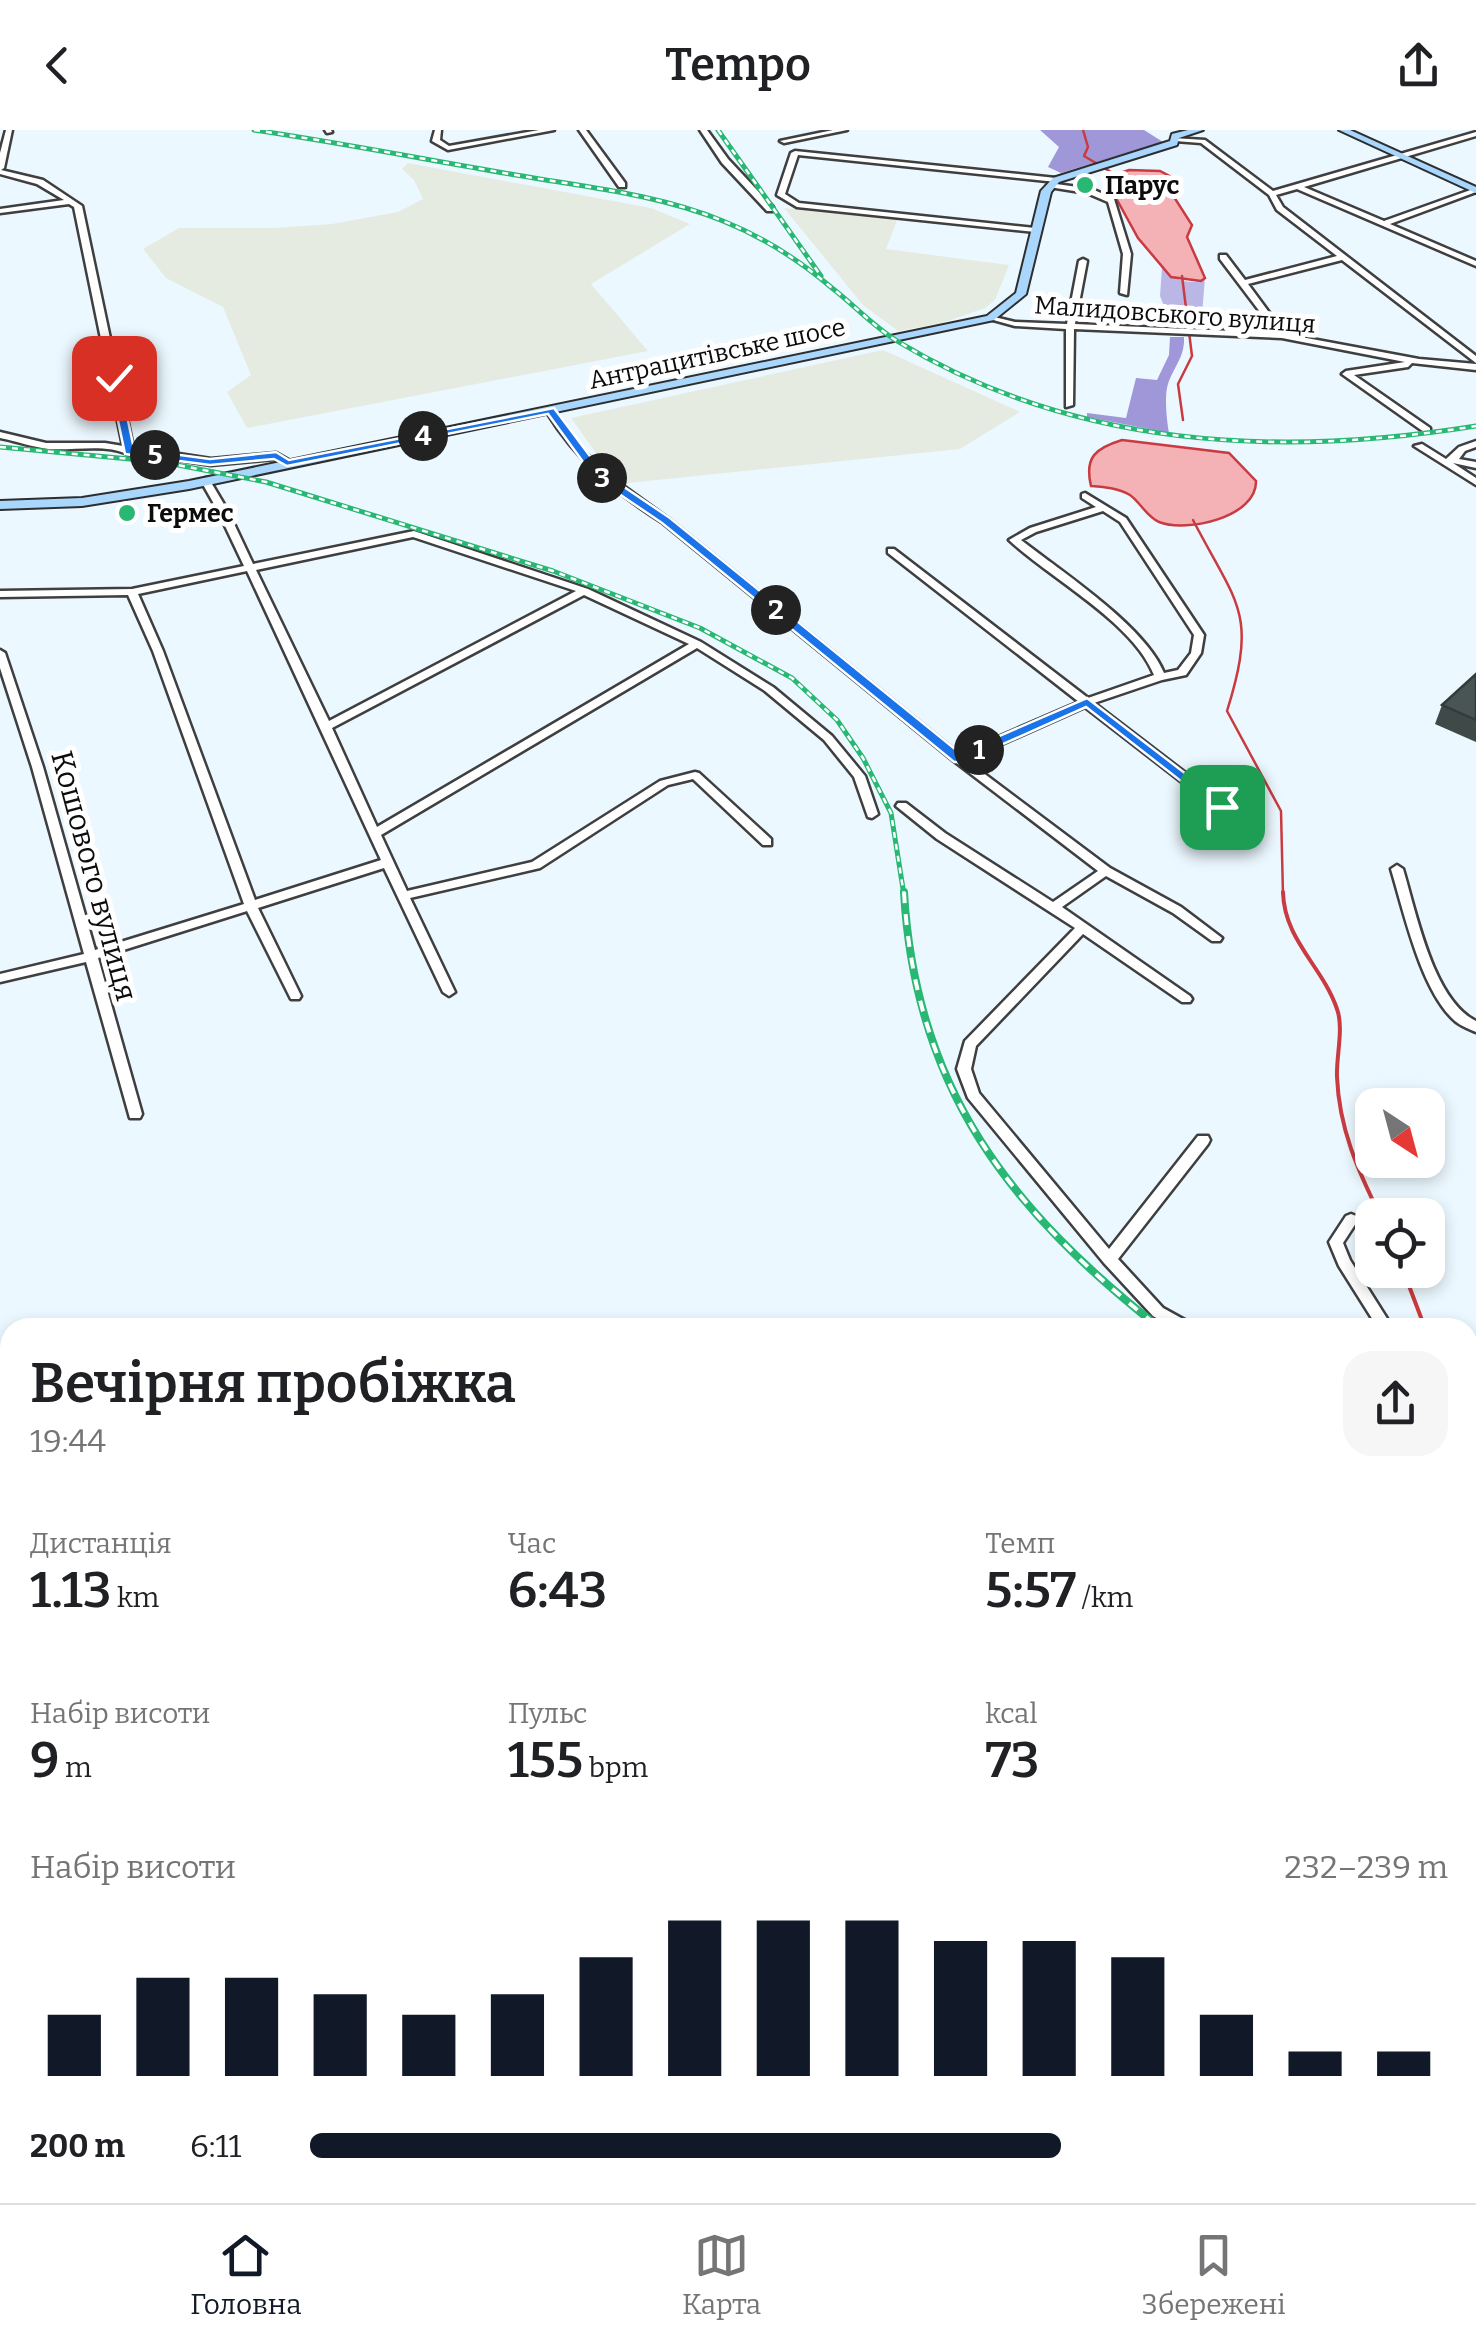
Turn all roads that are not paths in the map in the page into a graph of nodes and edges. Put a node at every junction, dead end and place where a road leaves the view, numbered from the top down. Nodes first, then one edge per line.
1 (10, 130) edge
2 (438, 130) edge
3 (552, 130) edge
4 (582, 130) edge
5 (703, 130) edge
6 (768, 130) edge
7 (844, 130) edge
8 (1200, 130) edge
9 (1211, 130) edge
10 (1343, 130) edge
11 (1473, 133) edge
12 (784, 141) junction
13 (1174, 141) junction
14 (796, 154) junction
15 (1400, 157) junction
16 (0, 170) edge
17 (1054, 183) junction
18 (622, 185) dead end
19 (1299, 188) junction
20 (1475, 190) edge
21 (1272, 194) junction
22 (67, 202) junction
23 (770, 209) dead end
24 (0, 211) edge
25 (1384, 224) junction
26 (1035, 230) junction
27 (1223, 257) dead end
28 (1343, 257) junction
29 (1083, 260) dead end
30 (1476, 264) edge
31 (1244, 283) junction
32 (1124, 293) dead end
33 (990, 318) junction
34 (1070, 326) junction
35 (1282, 336) junction
36 (1419, 362) junction
37 (1476, 364) edge
38 (1069, 405) dead end
39 (550, 410) junction
40 (1426, 430) dead end
41 (0, 434) edge
42 (1476, 444) edge
43 (1419, 446) dead end
44 (129, 452) junction
45 (1434, 456) junction
46 (1452, 461) junction
47 (287, 463) junction
48 (1476, 464) edge
49 (206, 481) junction
50 (1476, 482) edge
51 (1085, 496) dead end
52 (0, 505) edge
53 (1104, 508) junction
54 (890, 551) dead end
55 (250, 569) junction
56 (132, 592) junction
57 (584, 592) junction
58 (1, 597) edge
59 (697, 644) junction
60 (0, 653) edge
61 (1160, 677) junction
62 (1087, 702) junction
63 (328, 726) junction
64 (958, 759) junction
65 (902, 806) dead end
66 (1222, 807) dead end
67 (872, 814) dead end
68 (377, 832) junction
69 (767, 842) dead end
70 (389, 862) junction
71 (1397, 870) dead end
72 (1106, 872) junction
73 (402, 896) junction
74 (250, 904) junction
75 (1054, 907) junction
76 (1083, 927) junction
77 (1216, 938) dead end
78 (88, 957) junction
79 (0, 978) edge
80 (450, 992) dead end
81 (295, 996) dead end
82 (1186, 998) dead end
83 (1474, 1028) edge
84 (135, 1114) dead end
85 (1203, 1140) dead end
86 (1351, 1220) dead end
87 (1109, 1259) junction
88 (1169, 1318) edge
89 (1380, 1318) edge

1 - 16 street
2 - 3 street
4 - 18 street
5 - 23 street
6 - 12 street
7 - 12 street
8 - 9 main road
8 - 13 main road
10 - 15 main road
11 - 15 street
12 - 14 street
13 - 17 main road
13 - 21 street
14 - 17 street
14 - 26 street
15 - 19 street
15 - 20 main road
16 - 22 street
17 - 26 main road
17 - 32 street
19 - 21 street
19 - 25 street
20 - 25 street
21 - 28 street
22 - 24 street
22 - 44 street
25 - 30 street
26 - 33 main road
27 - 31 street
28 - 31 street
28 - 37 street
29 - 34 street
31 - 35 street
33 - 34 street, Малидовського вулиця
33 - 39 main road, Антрацитівське шосе
34 - 35 street, Малидовського вулиця
34 - 38 street
35 - 36 street, Малидовського вулиця
36 - 37 street, Малидовського вулиця
36 - 40 street
39 - 47 main road, Антрацитівське шосе
39 - 64 street
41 - 44 street
42 - 46 street
43 - 45 street
44 - 47 street
45 - 46 street
45 - 50 street
46 - 48 street
47 - 49 main road, Антрацитівське шосе
49 - 52 main road, Антрацитівське шосе
49 - 55 street
51 - 53 street
53 - 61 street
53 - 61 street
54 - 62 street
55 - 56 street
55 - 57 street
55 - 63 street
56 - 58 street
56 - 74 street
57 - 59 street
57 - 63 street
59 - 67 street
59 - 68 street
60 - 78 street, Кошового вулиця
61 - 62 street
62 - 64 street
62 - 66 street
63 - 68 street
64 - 72 street
65 - 75 street
68 - 70 street
69 - 73 street
70 - 73 street
70 - 74 street
71 - 83 street
72 - 75 street
72 - 77 street
73 - 80 street
74 - 78 street
74 - 81 street
75 - 76 street
76 - 82 street
76 - 87 street
78 - 79 street
78 - 84 street, Кошового вулиця
85 - 87 street
86 - 89 street
87 - 88 street

